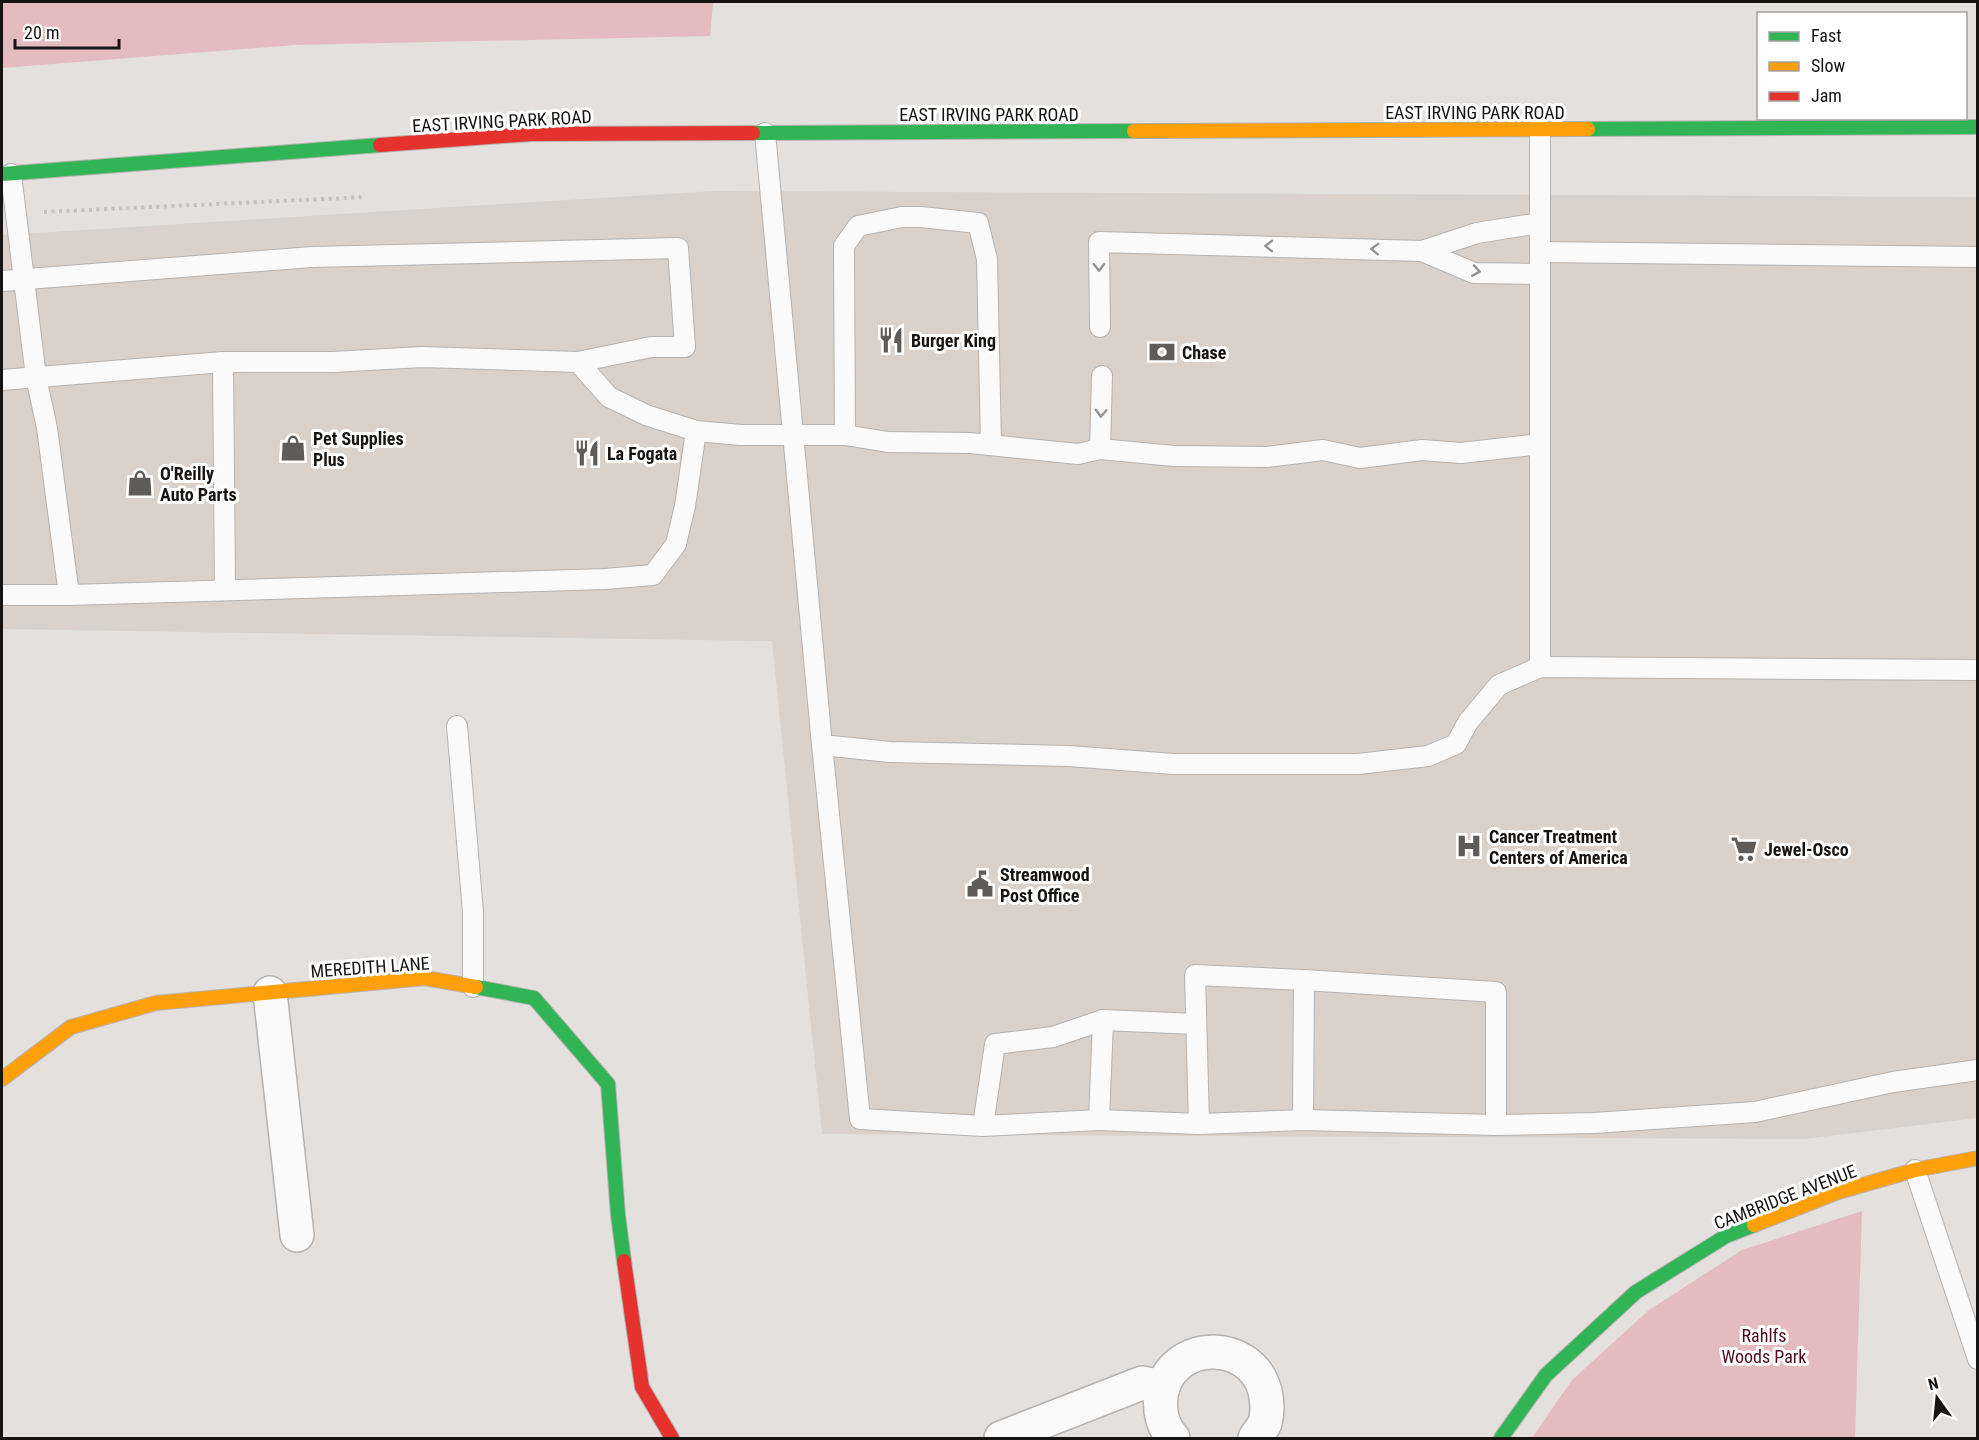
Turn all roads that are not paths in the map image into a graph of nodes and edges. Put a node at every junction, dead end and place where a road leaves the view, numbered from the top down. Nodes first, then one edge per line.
1 (1977, 127) edge
2 (1540, 129) junction
3 (765, 133) junction
4 (6, 174) edge
5 (1540, 223) junction
6 (1422, 251) junction
7 (1540, 252) junction
8 (1977, 257) edge
9 (1540, 274) junction
10 (24, 279) junction
11 (2, 281) edge
12 (1100, 327) dead end
13 (223, 362) junction
14 (578, 362) junction
15 (1102, 376) dead end
16 (36, 377) junction
17 (2, 380) edge
18 (696, 431) junction
19 (792, 435) junction
20 (845, 435) junction
21 (1540, 444) junction
22 (991, 445) junction
23 (1100, 449) junction
24 (225, 589) junction
25 (2, 595) edge
26 (69, 595) junction
27 (1540, 667) junction
28 (1977, 670) edge
29 (457, 726) dead end
30 (822, 745) junction
31 (1304, 980) junction
32 (472, 987) junction
33 (270, 993) junction
34 (1103, 1020) junction
35 (1196, 1024) junction
36 (1977, 1070) edge
37 (2, 1079) edge
38 (1099, 1120) junction
39 (1303, 1120) junction
40 (1199, 1124) junction
41 (1496, 1125) junction
42 (983, 1126) junction
43 (1977, 1158) edge
44 (1915, 1170) junction
45 (297, 1235) dead end
46 (1977, 1359) edge
47 (1162, 1387) junction
48 (672, 1438) edge
49 (1001, 1438) edge
50 (1173, 1438) edge
51 (1255, 1438) edge
52 (1501, 1438) edge

1 - 2 main road, EAST IRVING PARK ROAD
2 - 3 main road, EAST IRVING PARK ROAD
2 - 5 lane
3 - 4 main road, EAST IRVING PARK ROAD
3 - 19 lane
4 - 10 lane
5 - 6 lane
5 - 7 lane
6 -> 9 lane
6 -> 12 lane
7 - 8 lane
7 - 9 lane
9 - 21 lane
10 - 11 lane
10 - 14 lane
10 - 16 lane
13 - 14 lane
13 - 16 lane
13 - 24 lane
14 - 18 lane
15 -> 23 lane
16 - 17 lane
16 - 26 lane
18 - 19 lane
18 - 24 lane
19 - 20 lane
19 - 30 lane
20 - 22 lane
20 - 22 lane
21 - 23 lane
21 - 27 lane
22 - 23 lane
24 - 26 lane
25 - 26 lane
27 - 28 lane
27 - 30 lane
29 - 32 lane
30 - 42 lane
31 - 35 lane
31 - 39 lane
31 - 41 lane
32 - 33 main road, MEREDITH LANE
32 - 48 main road, MEREDITH LANE
33 - 37 main road, MEREDITH LANE
33 - 45 street
34 - 35 lane
34 - 38 lane
34 - 42 lane
35 - 40 lane
36 - 41 lane
38 - 40 lane
38 - 42 lane
39 - 40 lane
39 - 41 lane
43 - 44 main road, CAMBRIDGE AVENUE
44 - 46 lane
44 - 52 main road, CAMBRIDGE AVENUE
47 - 49 street
47 - 50 street
47 - 51 street

